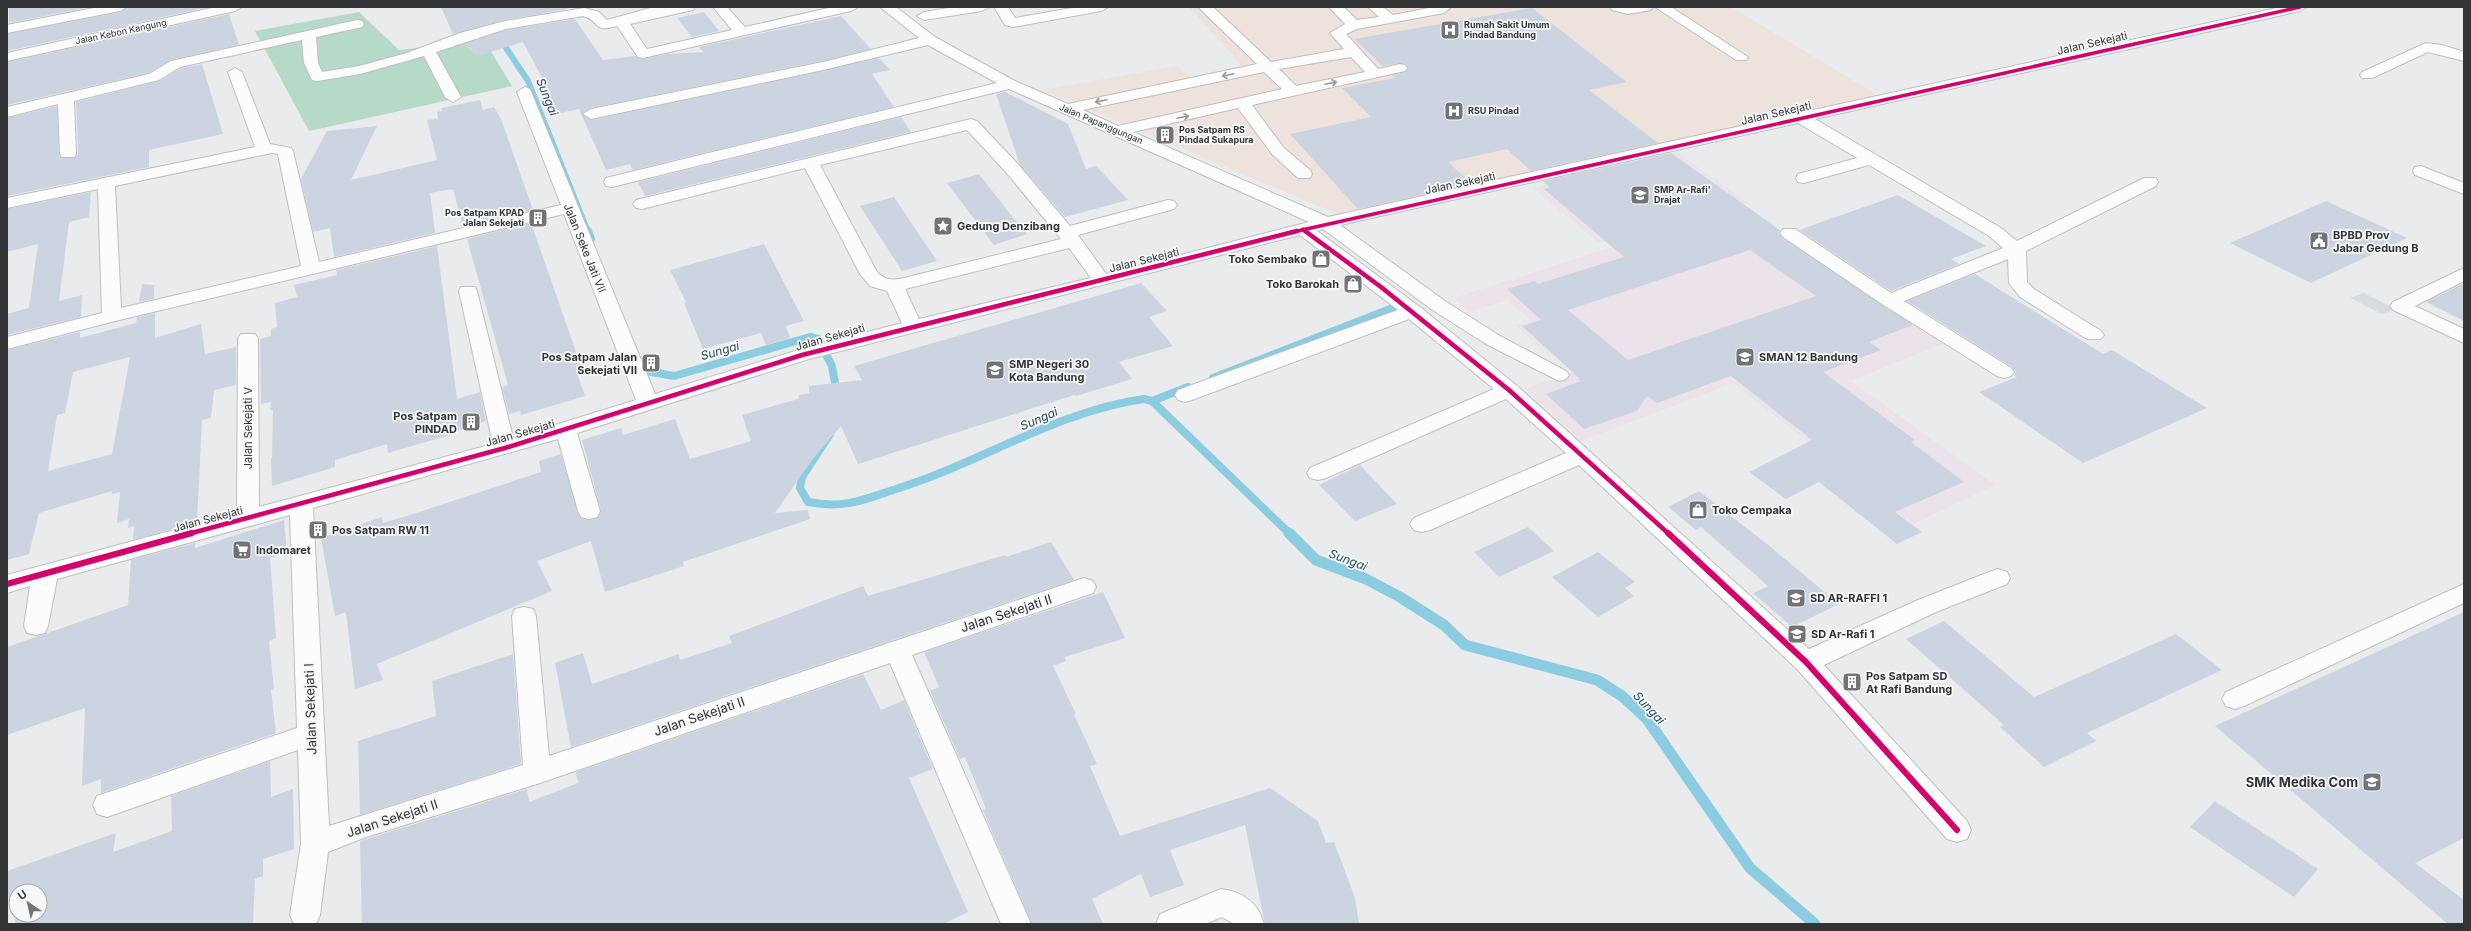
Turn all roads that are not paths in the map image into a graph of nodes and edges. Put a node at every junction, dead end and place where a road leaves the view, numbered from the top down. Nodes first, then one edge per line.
1 (120, 7) edge
2 (235, 7) edge
3 (669, 7) edge
4 (688, 7) edge
5 (720, 7) edge
6 (851, 7) edge
7 (887, 7) edge
8 (982, 7) edge
9 (1001, 7) edge
10 (1101, 7) edge
11 (1205, 7) edge
12 (1336, 7) edge
13 (1376, 7) edge
14 (1444, 7) edge
15 (1617, 7) edge
16 (1646, 7) edge
17 (1662, 7) edge
18 (2300, 7) edge
19 (924, 16) dead end
20 (1390, 20) junction
21 (357, 24) dead end
22 (1354, 25) junction
23 (7, 29) edge
24 (742, 32) junction
25 (309, 35) junction
26 (930, 40) junction
27 (428, 50) junction
28 (1353, 52) junction
29 (7, 57) edge
30 (1741, 57) dead end
31 (2464, 57) edge
32 (1266, 67) junction
33 (1400, 68) dead end
34 (235, 72) dead end
35 (1375, 74) junction
36 (2367, 75) dead end
37 (1010, 84) junction
38 (1293, 91) junction
39 (525, 92) dead end
40 (453, 97) dead end
41 (66, 99) junction
42 (1243, 104) junction
43 (1066, 109) junction
44 (7, 112) edge
45 (591, 114) dead end
46 (1801, 118) junction
47 (1117, 131) junction
48 (264, 149) junction
49 (68, 154) dead end
50 (1871, 159) junction
51 (810, 162) junction
52 (2421, 171) dead end
53 (1304, 174) dead end
54 (1804, 178) dead end
55 (106, 182) junction
56 (612, 182) dead end
57 (2150, 182) dead end
58 (2464, 189) edge
59 (7, 203) edge
60 (642, 204) dead end
61 (1168, 205) dead end
62 (569, 208) junction
63 (1326, 223) junction
64 (1303, 229) junction
65 (1789, 233) dead end
66 (1069, 237) junction
67 (2017, 250) junction
68 (311, 268) junction
69 (2464, 274) edge
70 (1102, 281) junction
71 (894, 285) junction
72 (468, 291) dead end
73 (1889, 300) junction
74 (1413, 311) junction
75 (112, 316) junction
76 (913, 326) junction
77 (2094, 335) dead end
78 (2464, 337) edge
79 (248, 338) dead end
80 (7, 343) edge
81 (2004, 372) dead end
82 (1559, 375) dead end
83 (1509, 390) junction
84 (1185, 395) dead end
85 (648, 404) junction
86 (566, 430) junction
87 (505, 448) junction
88 (1582, 455) junction
89 (1318, 473) dead end
90 (301, 504) junction
91 (589, 511) dead end
92 (248, 518) junction
93 (1422, 524) dead end
94 (47, 573) junction
95 (1998, 578) dead end
96 (7, 584) edge
97 (1084, 587) dead end
98 (2464, 593) edge
99 (524, 616) dead end
100 (36, 626) dead end
101 (897, 649) junction
102 (1806, 662) junction
103 (2236, 700) dead end
104 (311, 734) junction
105 (538, 772) junction
106 (108, 805) dead end
107 (1958, 830) dead end
108 (315, 844) junction
109 (305, 915) dead end
110 (1016, 924) edge
111 (1171, 924) edge
112 (1249, 924) edge

1 - 23 street
2 - 29 street, Jalan Kebon Kangung
3 - 27 street
4 - 24 street
5 - 24 street
6 - 24 street
7 - 26 street, Jalan Papanggungan
8 - 19 street
9 - 10 street
11 - 32 street
12 - 22 street
13 - 20 street
14 - 20 street
15 - 16 street
17 - 30 street
18 - 46 street, Jalan Sekejati
20 - 22 street
21 - 25 street
22 - 28 street
25 - 27 street
25 - 41 street
26 - 37 street, Jalan Papanggungan
26 - 45 street
27 - 40 street
28 - 32 street
28 - 35 street
31 - 36 street
32 - 38 street
32 -> 43 street
33 - 35 street
34 - 48 street
38 -> 35 street
37 - 43 street, Jalan Papanggungan
37 - 56 street
38 - 42 street
39 - 62 street, Jalan Seke Jati VII
41 - 44 street
41 - 49 street
47 -> 42 street
42 - 53 street
43 - 47 street, Jalan Papanggungan
46 - 50 street
46 - 63 street, Jalan Sekejati
47 - 63 street, Jalan Papanggungan
48 - 55 street
48 - 68 street
50 - 54 street
50 - 67 street
51 - 60 street
51 - 66 street
51 - 71 street
52 - 58 street
55 - 59 street
55 - 75 street
57 - 67 street
61 - 66 street
62 - 68 street
62 - 85 street, Jalan Seke Jati VII
63 - 64 street, Jalan Sekejati
63 - 82 street, Jalan Papanggungan
64 - 70 street, Jalan Sekejati
64 - 74 street
65 - 73 street
66 - 70 street
66 - 71 street
67 - 73 street
67 - 77 street
68 - 75 street
69 - 78 street
70 - 76 street, Jalan Sekejati
71 - 76 street
72 - 87 street
73 - 81 street
74 - 83 street
74 - 84 street
75 - 80 street
76 - 85 street, Jalan Sekejati
79 - 92 street, Jalan Sekejati V
83 - 88 street
83 - 89 street
85 - 86 street, Jalan Sekejati
86 - 87 street, Jalan Sekejati
86 - 91 street
87 - 90 street, Jalan Sekejati
88 - 93 street
88 - 102 street
90 - 92 street, Jalan Sekejati
90 - 104 street, Jalan Sekejati I
92 - 94 street, Jalan Sekejati
94 - 96 street, Jalan Sekejati
94 - 100 street
95 - 102 street
97 - 101 street, Jalan Sekejati II
98 - 103 street
99 - 105 street
101 - 105 street, Jalan Sekejati II
101 - 110 street
102 - 107 street
104 - 106 street
104 - 108 street, Jalan Sekejati I
105 - 108 street, Jalan Sekejati II
108 - 109 street, Jalan Sekejati I
111 - 112 street

